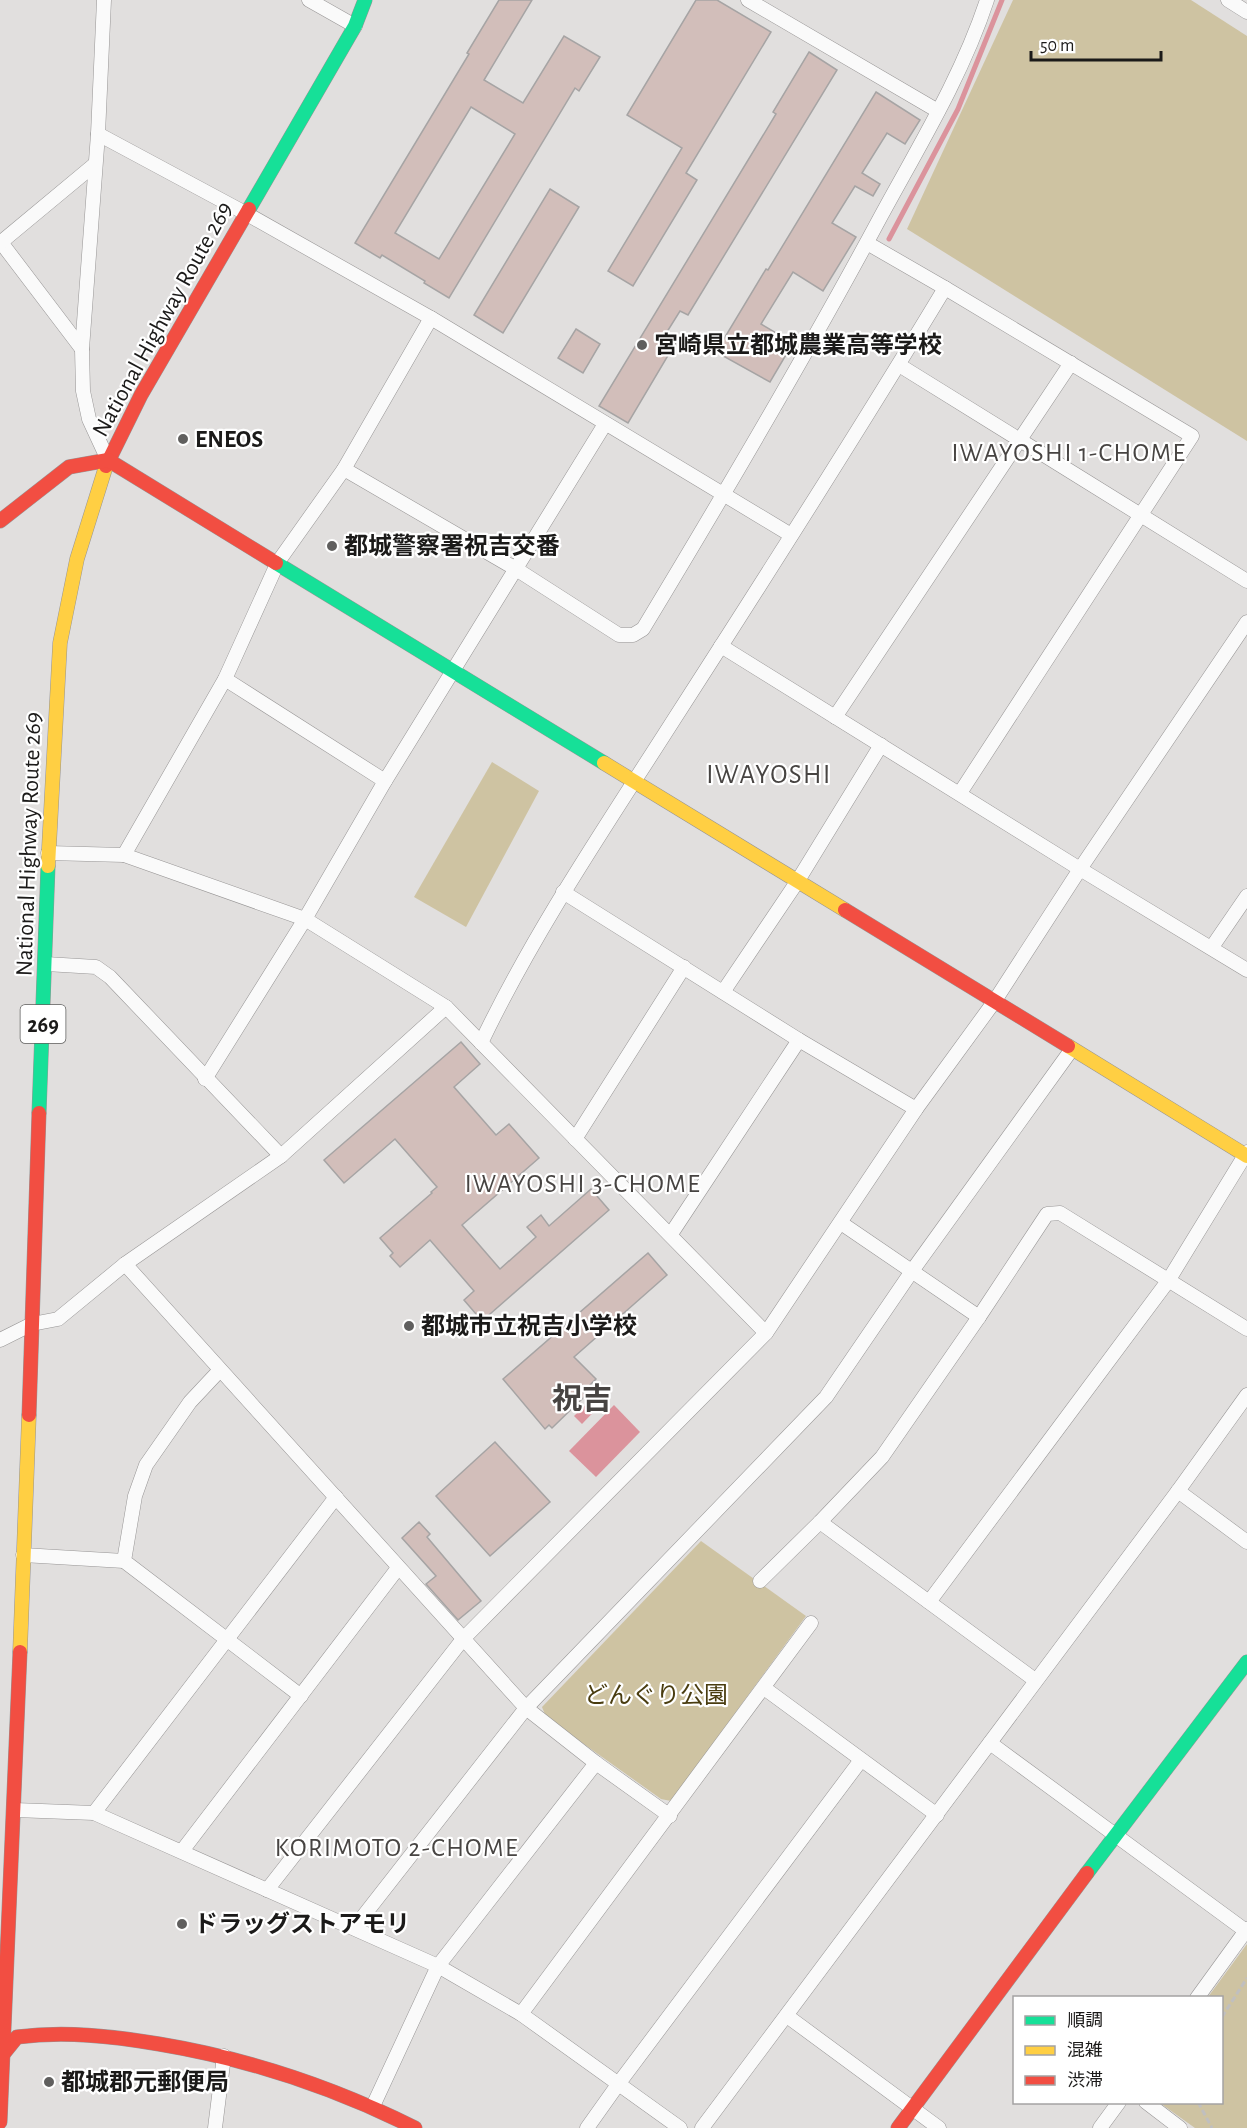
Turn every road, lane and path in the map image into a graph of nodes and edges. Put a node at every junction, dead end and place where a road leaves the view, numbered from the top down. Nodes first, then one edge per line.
1 (104, 0) edge
2 (309, 0) edge
3 (365, 0) edge
4 (748, 0) edge
5 (987, 0) edge
6 (1228, 0) edge
7 (1247, 12) edge
8 (355, 26) junction
9 (938, 111) junction
10 (98, 134) junction
11 (94, 165) junction
12 (247, 214) junction
13 (0, 242) edge
14 (867, 243) junction
15 (945, 288) junction
16 (430, 318) junction
17 (82, 349) junction
18 (1071, 363) junction
19 (899, 365) junction
20 (605, 424) junction
21 (1020, 440) junction
22 (108, 460) junction
23 (344, 469) junction
24 (724, 494) junction
25 (1142, 515) junction
26 (0, 521) edge
27 (791, 535) junction
28 (278, 562) junction
29 (516, 569) junction
30 (1247, 581) edge
31 (1247, 622) edge
32 (1242, 640) edge
33 (721, 646) junction
34 (454, 671) junction
35 (225, 679) junction
36 (835, 717) junction
37 (881, 745) junction
38 (635, 781) junction
39 (385, 782) junction
40 (960, 793) junction
41 (48, 853) junction
42 (124, 855) junction
43 (1080, 869) junction
44 (797, 882) junction
45 (563, 892) junction
46 (1247, 896) edge
47 (305, 919) junction
48 (1212, 947) junction
49 (46, 964) junction
50 (684, 967) junction
51 (1247, 969) edge
52 (723, 992) junction
53 (994, 1002) junction
54 (446, 1006) junction
55 (799, 1040) junction
56 (481, 1043) junction
57 (1072, 1049) junction
58 (206, 1079) junction
59 (916, 1109) junction
60 (575, 1138) junction
61 (1246, 1154) edge
62 (281, 1156) junction
63 (841, 1223) junction
64 (671, 1234) junction
65 (125, 1264) junction
66 (912, 1271) junction
67 (1168, 1281) junction
68 (979, 1317) junction
69 (32, 1324) junction
70 (1247, 1329) edge
71 (766, 1333) junction
72 (0, 1340) edge
73 (220, 1370) junction
74 (1247, 1395) edge
75 (1178, 1491) junction
76 (336, 1497) junction
77 (820, 1522) junction
78 (1247, 1542) edge
79 (23, 1555) junction
80 (123, 1561) junction
81 (398, 1568) junction
82 (760, 1581) dead end
83 (929, 1602) junction
84 (812, 1623) dead end
85 (227, 1639) junction
86 (463, 1639) junction
87 (1247, 1662) edge
88 (1035, 1680) junction
89 (765, 1688) junction
90 (301, 1696) junction
91 (526, 1708) junction
92 (990, 1743) junction
93 (861, 1760) junction
94 (596, 1763) junction
95 (15, 1810) junction
96 (94, 1813) junction
97 (670, 1815) junction
98 (937, 1815) junction
99 (1115, 1835) junction
100 (182, 1851) junction
101 (267, 1890) junction
102 (354, 1928) junction
103 (1246, 1930) edge
104 (438, 1966) junction
105 (1247, 1978) edge
106 (1198, 1996) edge
107 (521, 2013) junction
108 (1223, 2014) edge
109 (787, 2016) junction
110 (1, 2056) edge
111 (224, 2056) junction
112 (619, 2083) junction
113 (1118, 2104) edge
114 (1147, 2104) edge
115 (1199, 2104) edge
116 (373, 2106) junction
117 (913, 2108) junction
118 (0, 2122) edge
119 (215, 2128) edge
120 (415, 2128) edge
121 (587, 2128) edge
122 (680, 2128) edge
123 (702, 2128) edge
124 (898, 2128) edge
125 (939, 2128) edge
126 (1100, 2128) edge
127 (1180, 2128) edge
128 (1212, 2128) edge

1 - 10 street
2 - 8 street
3 - 8 main road, National Highway Route 269 / 269
4 - 9 street
5 - 9 street
6 - 7 street
8 - 12 main road, National Highway Route 269 / 269
9 - 14 street
10 - 11 street
10 - 12 street
11 - 13 street
11 - 17 street
12 - 16 street
12 - 22 main road, National Highway Route 269 / 269
13 - 17 street
14 - 15 street
14 - 24 street
15 - 18 street
15 - 19 street
16 - 20 street
16 - 23 street
17 - 22 street
18 - 21 street
18 - 25 street
19 - 21 street
19 - 27 street
20 - 24 street
20 - 29 street
21 - 25 street
21 - 36 street
22 - 26 main road
22 - 28 main road
22 - 41 main road, National Highway Route 269 / 269
23 - 28 street
23 - 29 street
24 - 27 street
24 - 29 street
25 - 30 street
25 - 40 street
27 - 33 street
28 - 34 main road
28 - 35 street
29 - 34 street
31 - 32 street
32 - 43 street
33 - 36 street
33 - 38 street
34 - 38 main road
34 - 39 street
35 - 39 street
35 - 42 street
36 - 37 street
37 - 40 street
37 - 44 street
38 - 44 main road
38 - 45 street
39 - 47 street
40 - 43 street
41 - 42 street
41 - 49 main road, National Highway Route 269 / 269
42 - 47 street
43 - 48 street
43 - 53 street
44 - 52 street
44 - 53 main road
45 - 50 street
45 - 56 street
46 - 48 street
47 - 54 street
47 - 58 street
48 - 51 street
49 - 58 street
49 - 69 main road, National Highway Route 269 / 269
50 - 52 street
50 - 60 street
52 - 55 street
53 - 57 main road
53 - 59 street
54 - 56 street
54 - 62 street
55 - 59 street
55 - 64 street
56 - 60 street
57 - 61 main road
57 - 66 street
58 - 62 street
59 - 63 street
60 - 64 street
61 - 67 street
62 - 65 street
63 - 66 street
63 - 71 street
64 - 71 street
65 - 69 street
65 - 73 street
66 - 68 street
66 - 91 street
67 - 68 street
67 - 70 street
67 - 83 street
68 - 77 street
69 - 72 street
69 - 79 main road, National Highway Route 269 / 269
71 - 86 street
73 - 76 street
73 - 80 street
74 - 75 street
75 - 78 street
75 - 88 street
76 - 81 street
76 - 85 street
77 - 82 street
77 - 83 street
79 - 80 street
79 - 95 main road, National Highway Route 269 / 269
80 - 85 street
81 - 86 street
81 - 90 street
83 - 88 street
84 - 89 street
85 - 90 street
85 - 96 street
86 - 91 street
86 - 101 street
87 - 99 main road
88 - 92 street
89 - 93 street
89 - 97 street
90 - 100 street
91 - 94 street
91 - 102 street
92 - 98 street
92 - 99 street
93 - 98 street
93 - 112 street
94 - 97 street
94 - 104 street
95 - 96 street
95 - 110 main road, National Highway Route 269 / 269
96 - 100 street
97 - 107 street
98 - 109 street
99 - 103 street
99 - 117 main road
100 - 101 street
101 - 102 street
102 - 104 street
103 - 106 street
104 - 107 street
104 - 116 street
105 - 108 path
107 - 112 street
109 - 117 street
109 - 123 street
110 - 111 main road
110 - 118 main road, National Highway Route 269 / 269
111 - 116 main road
111 - 119 street
112 - 121 street
112 - 122 street
113 - 126 street
114 - 127 street
115 - 128 path
116 - 120 main road
117 - 124 main road
117 - 125 street

